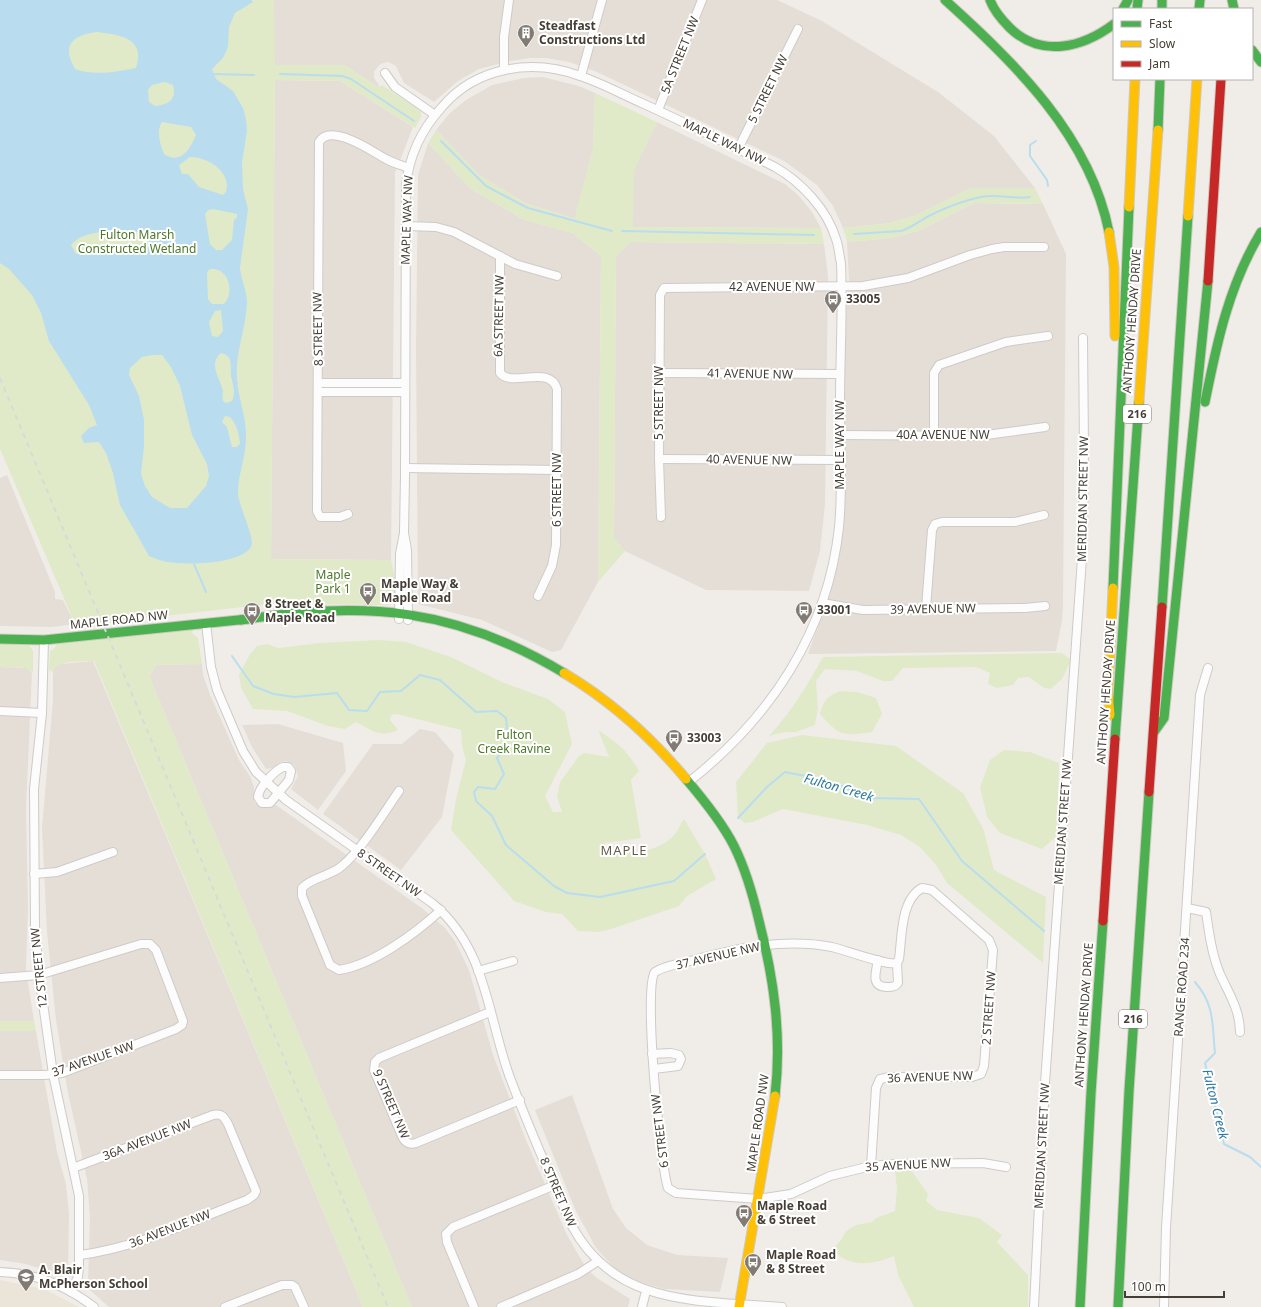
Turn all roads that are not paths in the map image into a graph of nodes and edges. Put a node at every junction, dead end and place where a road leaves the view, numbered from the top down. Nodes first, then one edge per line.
1 (509, 0) edge
2 (602, 0) edge
3 (702, 0) edge
4 (945, 0) edge
5 (990, 0) edge
6 (1113, 25) edge
7 (798, 29) dead end
8 (1253, 51) edge
9 (1261, 62) edge
10 (504, 70) junction
11 (385, 73) dead end
12 (581, 76) junction
13 (1135, 80) edge
14 (1160, 80) edge
15 (1196, 80) edge
16 (1221, 80) edge
17 (658, 110) junction
18 (435, 115) junction
19 (738, 149) junction
20 (409, 168) junction
21 (406, 226) junction
22 (1261, 232) edge
23 (1044, 247) dead end
24 (500, 256) junction
25 (557, 276) dead end
26 (842, 288) junction
27 (663, 289) joint
28 (1048, 336) dead end
29 (1083, 338) dead end
30 (660, 373) junction
31 (840, 374) junction
32 (553, 381) joint
33 (319, 383) junction
34 (404, 383) junction
35 (319, 392) junction
36 (404, 392) junction
37 (1045, 427) dead end
38 (840, 435) junction
39 (934, 435) junction
40 (659, 459) junction
41 (840, 460) junction
42 (1191, 467) junction
43 (405, 468) junction
44 (556, 470) junction
45 (1117, 498) junction
46 (348, 514) dead end
47 (1044, 515) dead end
48 (661, 517) dead end
49 (538, 596) dead end
50 (822, 603) junction
51 (1045, 606) dead end
52 (926, 608) junction
53 (404, 616) junction
54 (206, 623) junction
55 (0, 639) edge
56 (44, 640) junction
57 (1208, 668) dead end
58 (0, 711) edge
59 (42, 713) junction
60 (1154, 732) junction
61 (1114, 749) junction
62 (690, 781) junction
63 (266, 782) junction
64 (399, 791) dead end
65 (278, 793) junction
66 (356, 850) junction
67 (113, 852) dead end
68 (34, 874) junction
69 (1187, 908) junction
70 (441, 910) junction
71 (766, 944) junction
72 (878, 960) junction
73 (513, 961) dead end
74 (897, 963) junction
75 (478, 971) junction
76 (653, 974) joint
77 (38, 975) junction
78 (0, 978) edge
79 (490, 1012) junction
80 (1240, 1032) dead end
81 (652, 1054) junction
82 (654, 1069) junction
83 (53, 1074) junction
84 (981, 1074) joint
85 (0, 1075) edge
86 (520, 1100) junction
87 (871, 1166) junction
88 (1006, 1167) dead end
89 (73, 1168) junction
90 (555, 1184) junction
91 (672, 1191) joint
92 (255, 1194) joint
93 (758, 1199) junction
94 (80, 1255) junction
95 (595, 1263) junction
96 (0, 1272) edge
97 (71, 1292) junction
98 (645, 1295) junction
99 (740, 1306) edge
100 (94, 1307) edge
101 (225, 1307) edge
102 (304, 1307) edge
103 (474, 1307) edge
104 (501, 1307) edge
105 (642, 1307) edge
106 (782, 1307) edge
107 (1034, 1307) edge
108 (1080, 1307) edge
109 (1118, 1307) edge
110 (1164, 1307) edge

1 - 10 street
2 - 12 street
3 - 17 street, 5A STREET NW
4 - 45 main road
5 - 6 main road
7 - 19 street, 5 STREET NW
8 - 9 main road
10 - 12 street, MAPLE WAY NW
10 - 18 street, MAPLE WAY NW
11 - 18 street
12 - 17 street, MAPLE WAY NW
13 - 45 main road
14 - 61 main road, ANTHONY HENDAY DRIVE / 216
15 - 60 main road, 216
16 - 42 main road
17 - 19 street, MAPLE WAY NW
18 - 20 street, MAPLE WAY NW
19 - 26 street, MAPLE WAY NW
20 - 21 street, MAPLE WAY NW
20 - 33 street, 8 STREET NW
21 - 24 street
21 - 34 street, MAPLE WAY NW
22 - 42 main road
23 - 26 street, 42 AVENUE NW
24 - 25 street
24 - 32 street, 6A STREET NW
26 - 27 street, 42 AVENUE NW
26 - 31 street, MAPLE WAY NW
27 - 30 street, 5 STREET NW
28 - 39 street
29 - 107 street, MERIDIAN STREET NW
30 - 31 street, 41 AVENUE NW
30 - 40 street, 5 STREET NW
31 - 38 street, MAPLE WAY NW
32 - 44 street, 6 STREET NW
33 - 34 street
33 - 35 street, 8 STREET NW
34 - 36 street, MAPLE WAY NW
35 - 36 street
35 - 46 street, 8 STREET NW
36 - 43 street, MAPLE WAY NW
37 - 39 street, 40A AVENUE NW
38 - 39 street, 40A AVENUE NW
38 - 41 street, MAPLE WAY NW
40 - 41 street, 40 AVENUE NW
40 - 48 street, 5 STREET NW
41 - 50 street, MAPLE WAY NW
42 - 60 main road
43 - 44 street
43 - 53 street, MAPLE WAY NW
44 - 49 street, 6 STREET NW
45 - 61 main road
47 - 52 street
50 - 52 street, 39 AVENUE NW
50 - 62 street, MAPLE WAY NW
51 - 52 street, 39 AVENUE NW
53 - 54 main road, MAPLE ROAD NW
53 - 62 main road, MAPLE ROAD NW
54 - 56 main road, MAPLE ROAD NW
54 - 63 street, 8 STREET NW
55 - 56 main road, MAPLE ROAD NW
56 - 59 street, 12 STREET NW
57 - 69 street, RANGE ROAD 234
58 - 59 street
59 - 68 street, 12 STREET NW
60 - 109 main road, 216
61 - 108 main road, ANTHONY HENDAY DRIVE / 216
62 - 71 main road, MAPLE ROAD NW
63 - 65 street, 8 STREET NW
63 - 65 street
63 - 65 street
64 - 66 street
65 - 66 street, 8 STREET NW
66 - 70 street, 8 STREET NW
66 - 70 street
67 - 68 street
68 - 77 street, 12 STREET NW
69 - 80 street
69 - 110 street, RANGE ROAD 234
70 - 75 street, 8 STREET NW
71 - 72 street, 37 AVENUE NW
71 - 76 street, 37 AVENUE NW
71 - 93 main road, MAPLE ROAD NW
72 - 74 street, 37 AVENUE NW
72 - 74 street
73 - 75 street
74 - 84 street, 2 STREET NW
75 - 79 street, 8 STREET NW
76 - 81 street, 6 STREET NW
77 - 78 street
77 - 83 street, 12 STREET NW
77 - 83 street, 37 AVENUE NW
79 - 86 street, 8 STREET NW
79 - 86 street, 9 STREET NW
81 - 82 street, 6 STREET NW
81 - 82 street
82 - 91 street, 6 STREET NW
83 - 85 street, 37 AVENUE NW
83 - 89 street, 12 STREET NW
84 - 87 street, 36 AVENUE NW
86 - 90 street, 8 STREET NW
87 - 88 street, 35 AVENUE NW
87 - 93 street, 35 AVENUE NW
89 - 92 street, 36A AVENUE NW
89 - 94 street, 12 STREET NW
90 - 95 street, 8 STREET NW
90 - 103 street
91 - 93 street, 35 AVENUE NW
92 - 94 street, 36 AVENUE NW
93 - 99 main road, MAPLE ROAD NW
94 - 97 street, 12 STREET NW
95 - 98 street, 8 STREET NW
95 - 104 street
96 - 97 street
97 - 100 street
98 - 99 street, 8 STREET NW
98 - 105 street
99 - 106 street, 8 STREET NW
101 - 102 street

